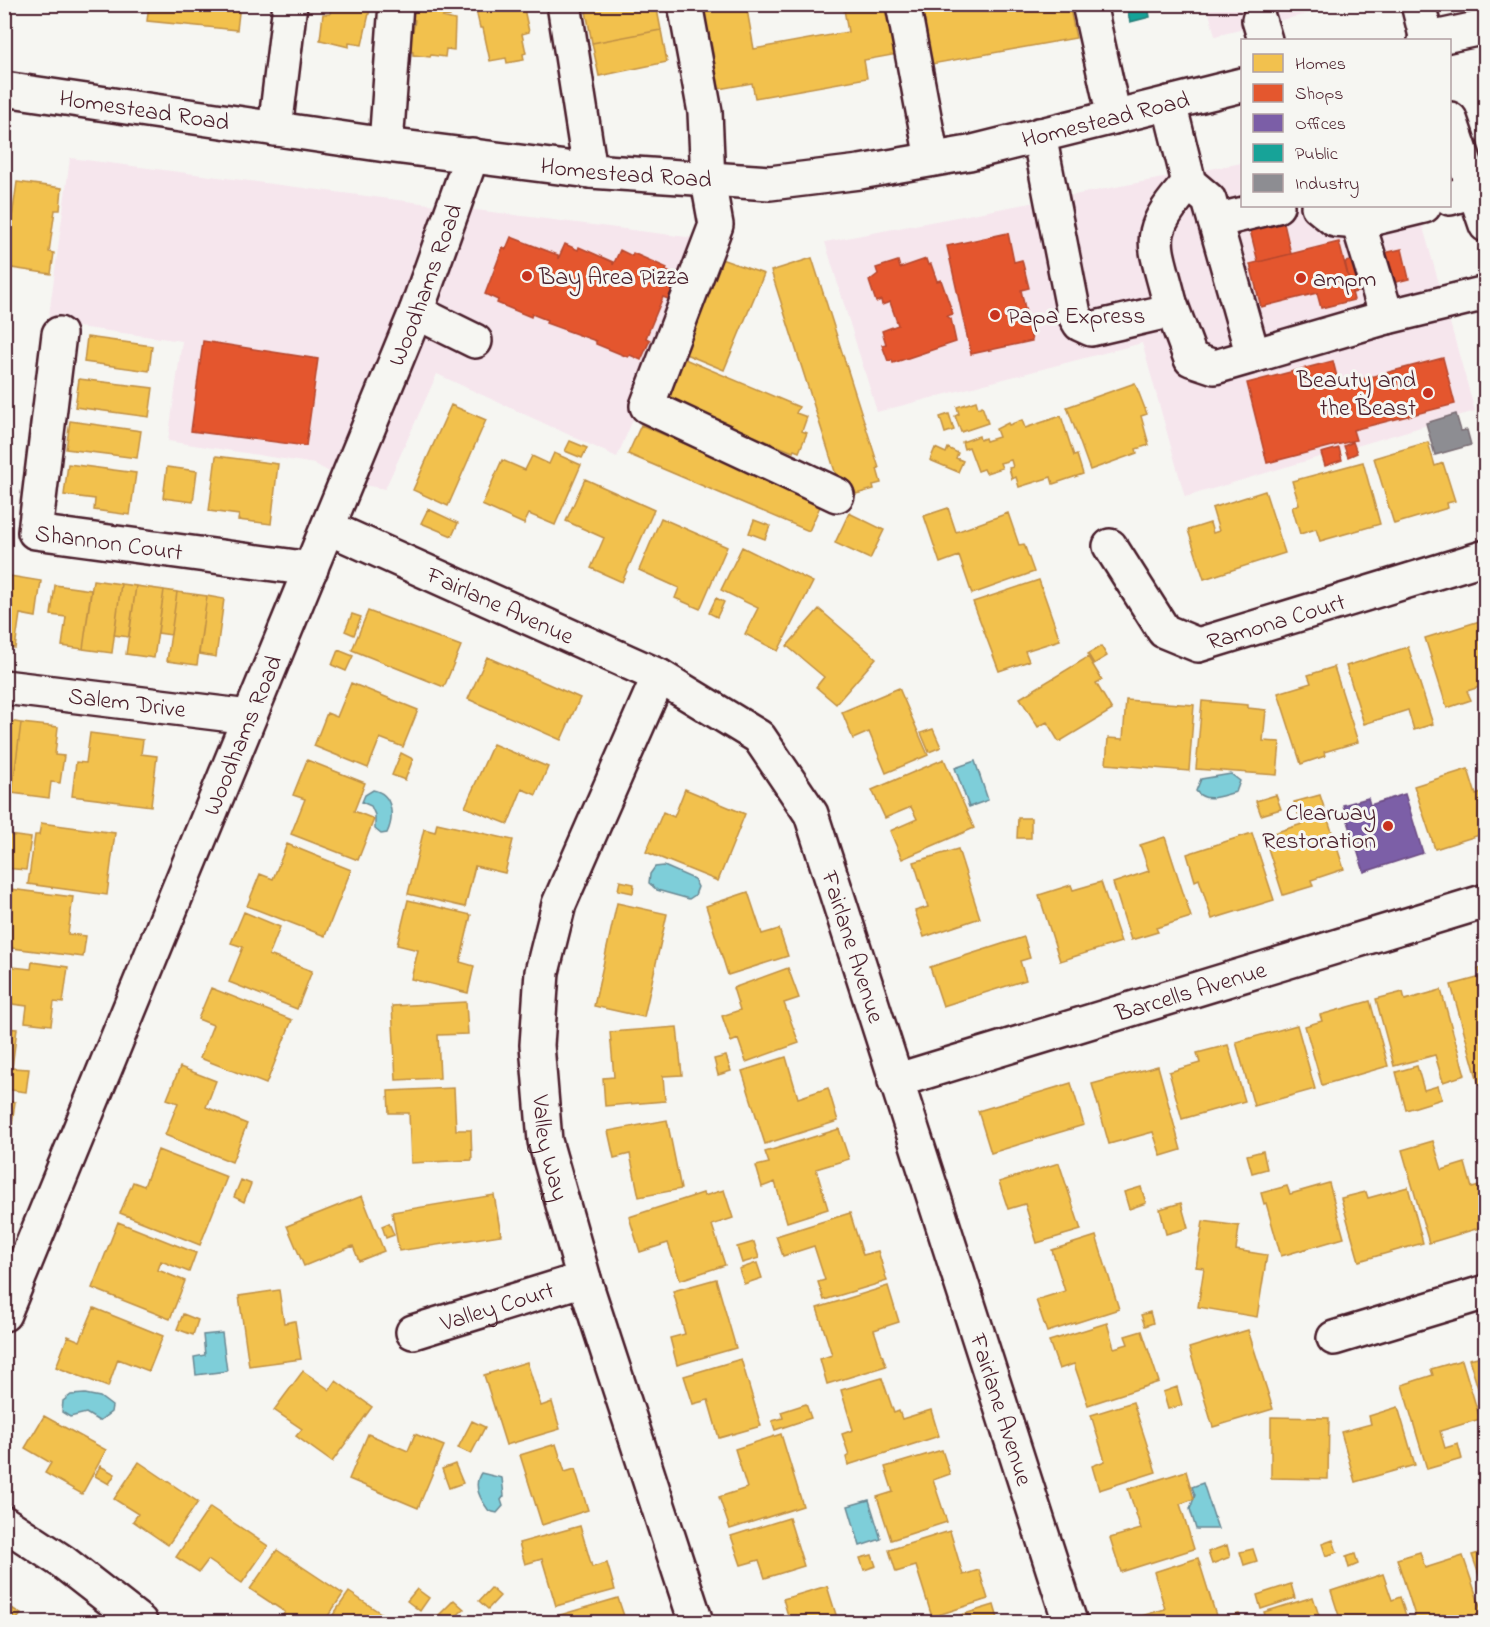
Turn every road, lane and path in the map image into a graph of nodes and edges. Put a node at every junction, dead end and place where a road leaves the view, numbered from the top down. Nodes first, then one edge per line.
1 (290, 4) edge
2 (396, 4) edge
3 (564, 4) edge
4 (685, 4) edge
5 (903, 4) edge
6 (1089, 4) edge
7 (1418, 4) edge
8 (1485, 27) edge
9 (1426, 39) edge
10 (1431, 39) edge
11 (1241, 85) edge
12 (4, 89) edge
13 (1169, 103) junction
14 (1114, 117) junction
15 (275, 129) junction
16 (1451, 131) edge
17 (1040, 135) junction
18 (386, 145) junction
19 (472, 155) junction
20 (932, 159) junction
21 (590, 171) junction
22 (708, 181) junction
23 (1189, 183) junction
24 (1462, 194) edge
25 (1273, 207) edge
26 (1319, 207) edge
27 (1420, 207) edge
28 (1215, 221) junction
29 (1358, 222) junction
30 (1485, 225) edge
31 (1485, 293) edge
32 (1170, 303) junction
33 (416, 312) junction
34 (1387, 317) junction
35 (58, 334) dead end
36 (475, 340) dead end
37 (1253, 356) junction
38 (837, 495) dead end
39 (329, 528) junction
40 (1110, 546) dead end
41 (1485, 557) edge
42 (311, 569) junction
43 (659, 676) junction
44 (4, 687) edge
45 (249, 717) junction
46 (1485, 901) edge
47 (896, 1081) junction
48 (584, 1280) junction
49 (1485, 1292) edge
50 (4, 1314) edge
51 (412, 1332) dead end
52 (1334, 1338) dead end
53 (4, 1523) edge
54 (140, 1623) edge
55 (696, 1623) edge
56 (1070, 1623) edge

1 - 15 street
2 - 18 street
3 - 21 street
4 - 22 street
5 - 20 street
6 - 14 street
7 - 9 street
8 - 10 street
11 - 13 street, Homestead Road
12 - 15 street, Homestead Road
13 - 14 street, Homestead Road
13 - 23 street
14 - 17 street, Homestead Road
15 - 18 street, Homestead Road
16 - 24 street
17 - 20 street, Homestead Road
17 - 32 street
18 - 19 street, Homestead Road
19 - 21 street, Homestead Road
19 - 33 street, Woodhams Road
20 - 22 street, Homestead Road
21 - 22 street, Homestead Road
22 - 38 street
23 - 28 street
23 - 32 street
24 - 30 street
25 - 28 street
26 - 29 street
27 - 29 street
28 - 37 street
29 - 34 street
31 - 34 street
32 - 37 street
33 - 36 street
33 - 39 street, Woodhams Road
34 - 37 street
35 - 42 street, Shannon Court
39 - 42 street, Woodhams Road
39 - 43 street, Fairlane Avenue
40 - 41 street, Ramona Court
42 - 45 street, Woodhams Road
43 - 47 street, Fairlane Avenue
43 - 48 street, Valley Way
44 - 45 street, Salem Drive
45 - 50 street, Woodhams Road
46 - 47 street, Barcells Avenue
47 - 56 street, Fairlane Avenue
48 - 51 street, Valley Court
48 - 55 street, Valley Way
49 - 52 street
53 - 54 street

